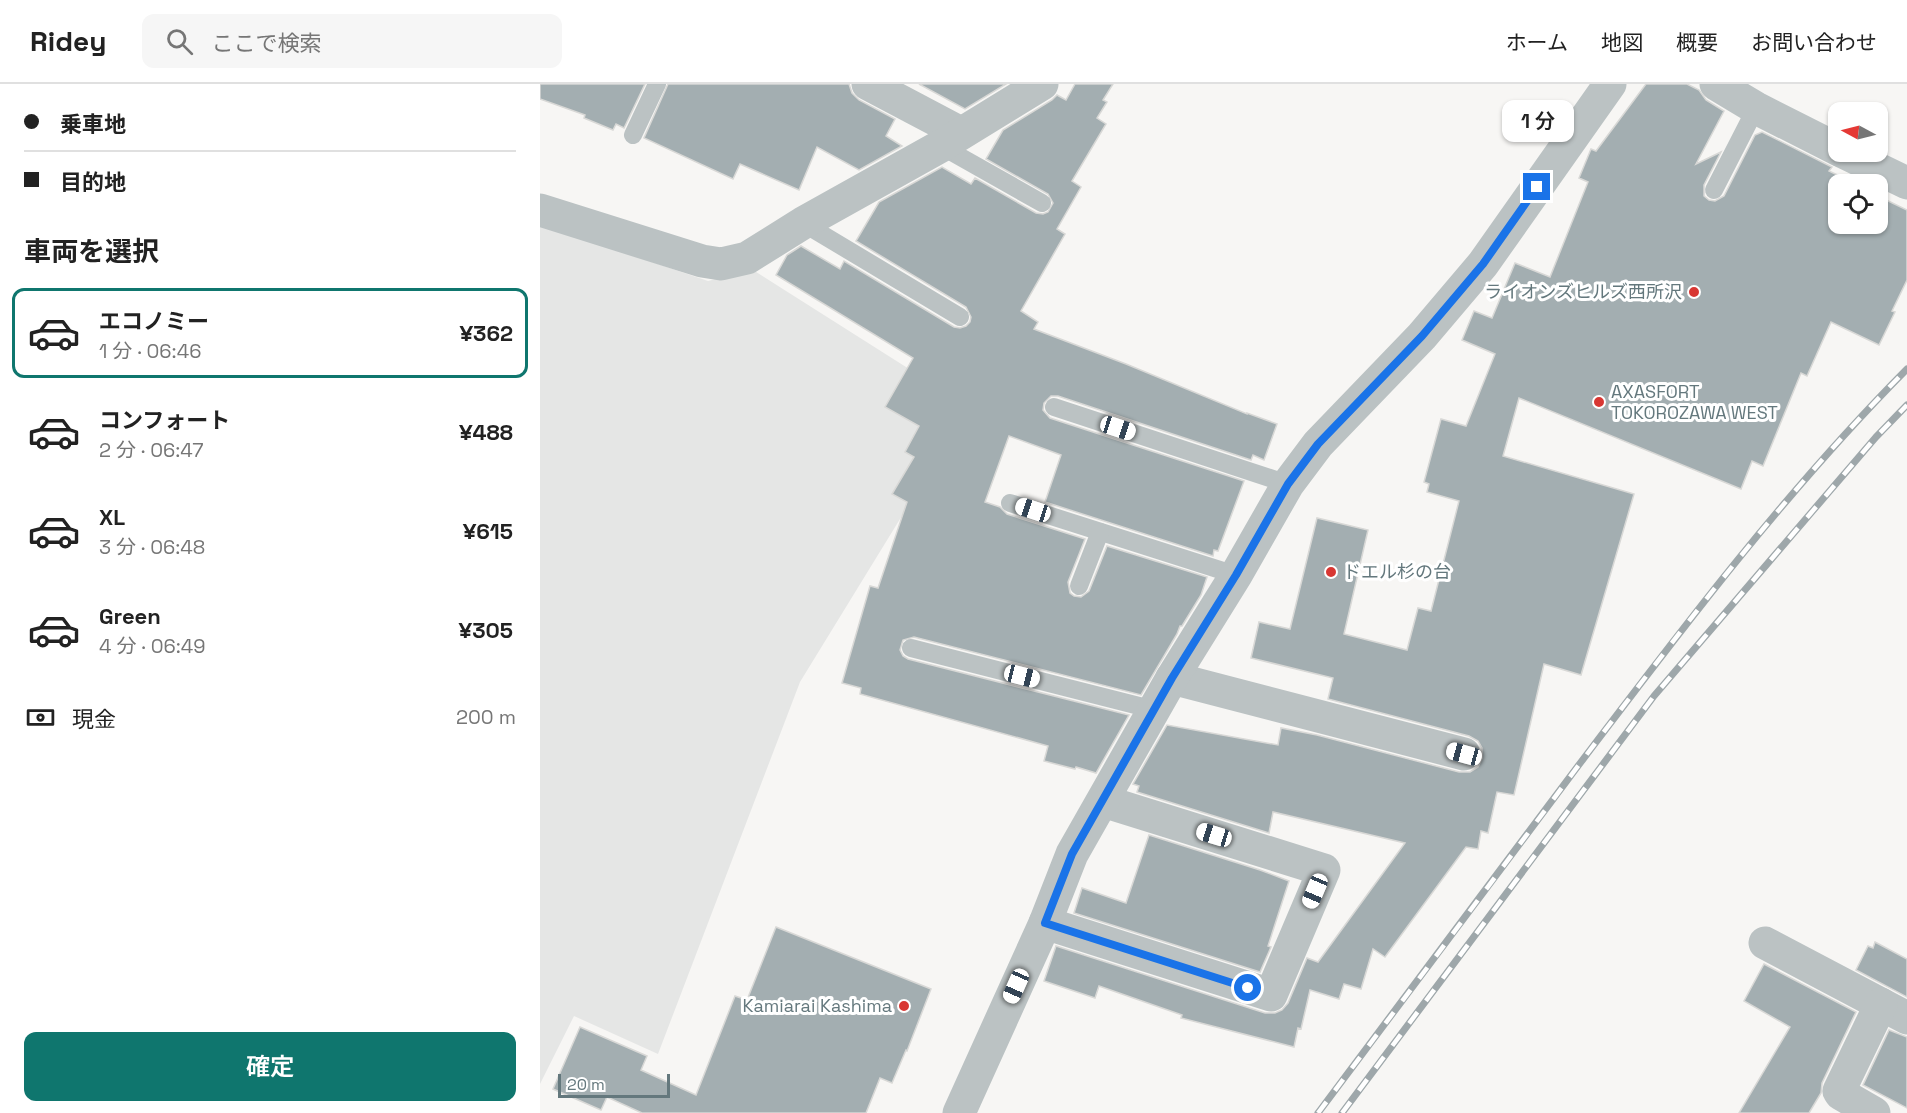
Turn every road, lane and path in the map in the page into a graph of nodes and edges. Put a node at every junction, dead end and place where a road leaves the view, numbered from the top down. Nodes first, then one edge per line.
1 (657, 84) edge
2 (868, 84) edge
3 (1042, 84) edge
4 (1610, 84) edge
5 (1716, 84) edge
6 (1756, 108) junction
7 (633, 135) dead end
8 (951, 139) junction
9 (1828, 144) edge
10 (1864, 162) edge
11 (1907, 183) edge
12 (1714, 189) dead end
13 (1042, 203) dead end
14 (540, 210) edge
15 (803, 223) junction
16 (960, 317) dead end
17 (1054, 406) dead end
18 (1288, 484) junction
19 (1010, 503) dead end
20 (1100, 532) junction
21 (1236, 575) junction
22 (1079, 586) dead end
23 (911, 648) dead end
24 (1172, 678) junction
25 (1155, 710) junction
26 (1464, 754) dead end
27 (1103, 801) junction
28 (1045, 923) junction
29 (1766, 943) dead end
30 (1894, 1011) edge
31 (959, 1113) edge
32 (1874, 1113) edge

1 - 7 lane
2 - 8 street
3 - 8 street
4 - 18 street
5 - 6 street
6 - 9 street
6 - 12 lane
8 - 13 lane
8 - 15 street
10 - 11 street
14 - 15 street
15 - 16 lane
17 - 18 lane
18 - 21 street
19 - 20 lane
20 - 21 lane
20 - 22 lane
21 - 24 street
23 - 25 lane
24 - 25 street
24 - 26 street
25 - 27 street
27 - 28 street
27 - 28 street
28 - 31 street
29 - 30 street
30 - 32 street

